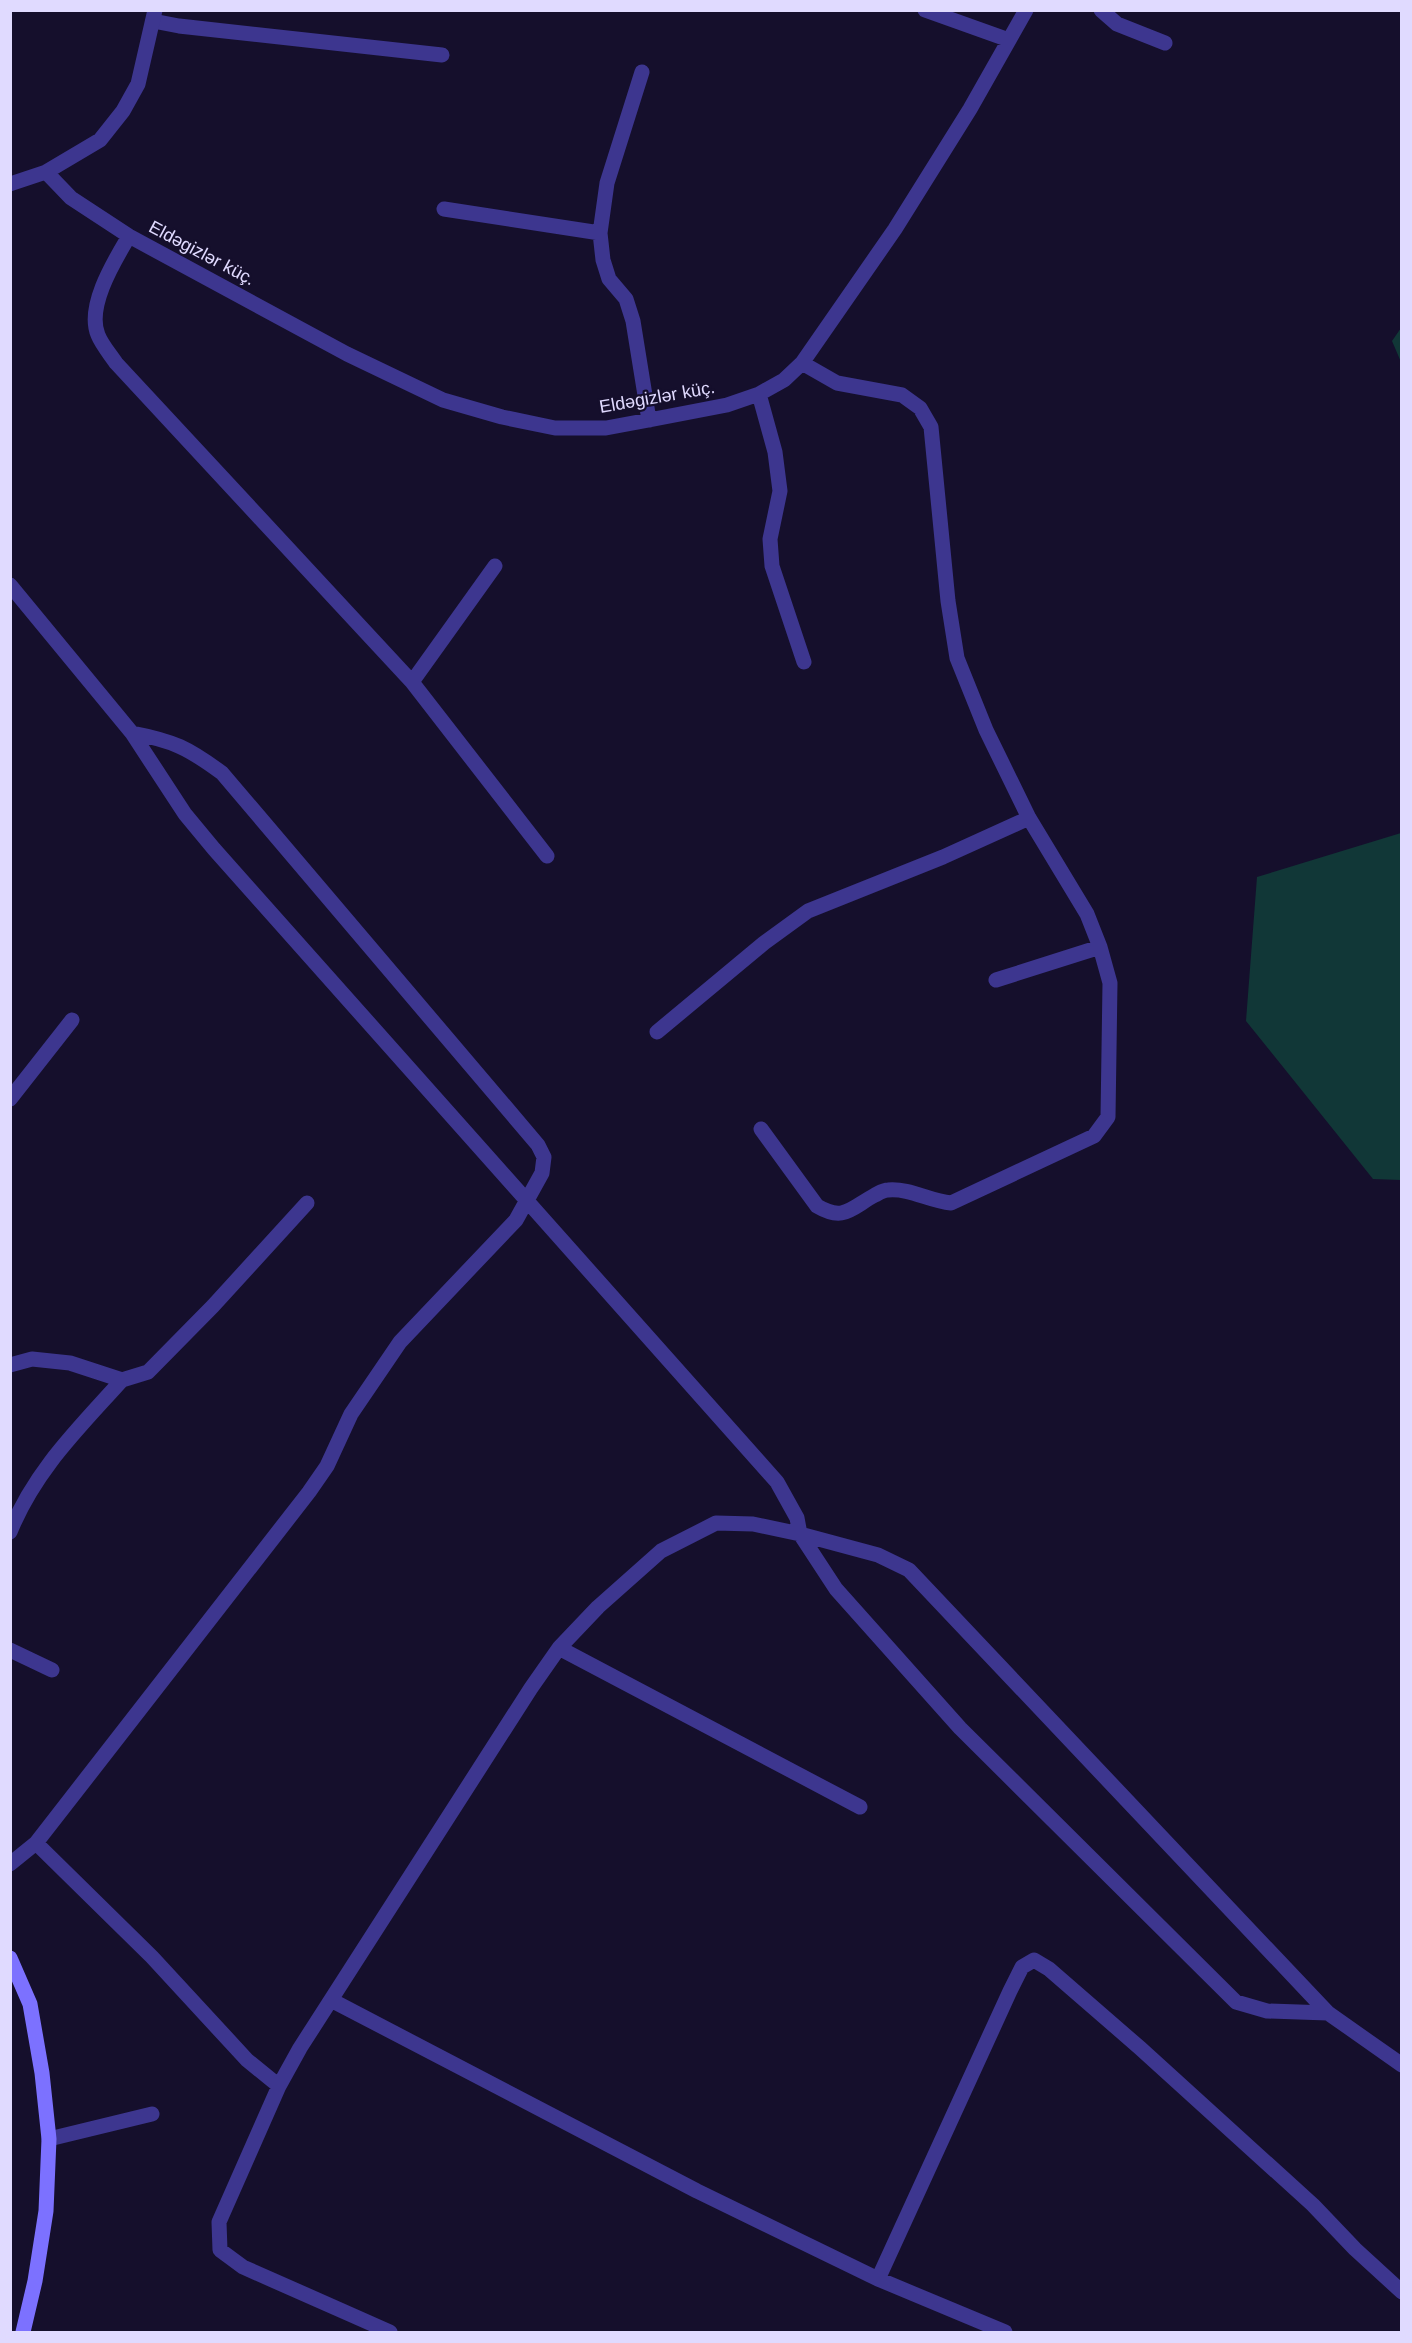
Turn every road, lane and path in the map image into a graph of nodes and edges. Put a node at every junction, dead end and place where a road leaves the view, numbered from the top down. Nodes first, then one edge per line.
1 (925, 10) edge
2 (1026, 10) edge
3 (1101, 10) edge
4 (154, 16) edge
5 (1009, 40) junction
6 (1165, 43) dead end
7 (442, 55) dead end
8 (642, 72) dead end
9 (46, 172) junction
10 (10, 184) edge
11 (444, 210) dead end
12 (600, 232) junction
13 (129, 236) junction
14 (802, 363) junction
15 (759, 394) junction
16 (649, 420) junction
17 (495, 566) dead end
18 (10, 585) edge
19 (804, 662) dead end
20 (412, 682) junction
21 (132, 734) junction
22 (1029, 818) junction
23 (547, 856) dead end
24 (1100, 947) junction
25 (996, 980) dead end
26 (72, 1020) dead end
27 (657, 1032) dead end
28 (10, 1099) edge
29 (761, 1129) dead end
30 (528, 1201) junction
31 (307, 1203) dead end
32 (10, 1365) edge
33 (122, 1380) junction
34 (10, 1532) edge
35 (800, 1534) junction
36 (559, 1648) junction
37 (10, 1650) edge
38 (52, 1670) dead end
39 (860, 1807) dead end
40 (36, 1843) junction
41 (10, 1864) edge
42 (10, 1958) edge
43 (331, 2001) junction
44 (1328, 2013) junction
45 (1401, 2066) edge
46 (279, 2086) junction
47 (152, 2114) dead end
48 (49, 2139) junction
49 (878, 2279) junction
50 (1401, 2292) edge
51 (23, 2332) edge
52 (390, 2332) edge
53 (1005, 2332) edge

1 - 5 street
2 - 5 street, Eldəgizlər küç.
3 - 6 street
4 - 7 street
4 - 9 street
5 - 14 street, Eldəgizlər küç.
8 - 12 street
9 - 10 street
9 - 13 street, Eldəgizlər küç.
11 - 12 street
12 - 16 street
13 - 16 street, Eldəgizlər küç.
13 - 20 street
14 - 15 street, Eldəgizlər küç.
14 - 22 street
15 - 16 street, Eldəgizlər küç.
15 - 19 street
17 - 20 street
18 - 21 street
20 - 23 street
21 - 30 street
21 - 30 street
22 - 24 street
22 - 27 street
24 - 25 street
24 - 29 street
26 - 28 street
30 - 35 street
30 - 40 street
31 - 33 street
32 - 33 street
33 - 34 street
35 - 36 street
35 - 44 street
35 - 44 street
36 - 39 street
36 - 43 street
37 - 38 street
40 - 41 street
40 - 46 street
42 - 48 main road
43 - 46 street
43 - 49 street
44 - 45 street
46 - 52 street
47 - 48 street
48 - 51 main road
49 - 50 street
49 - 53 street

